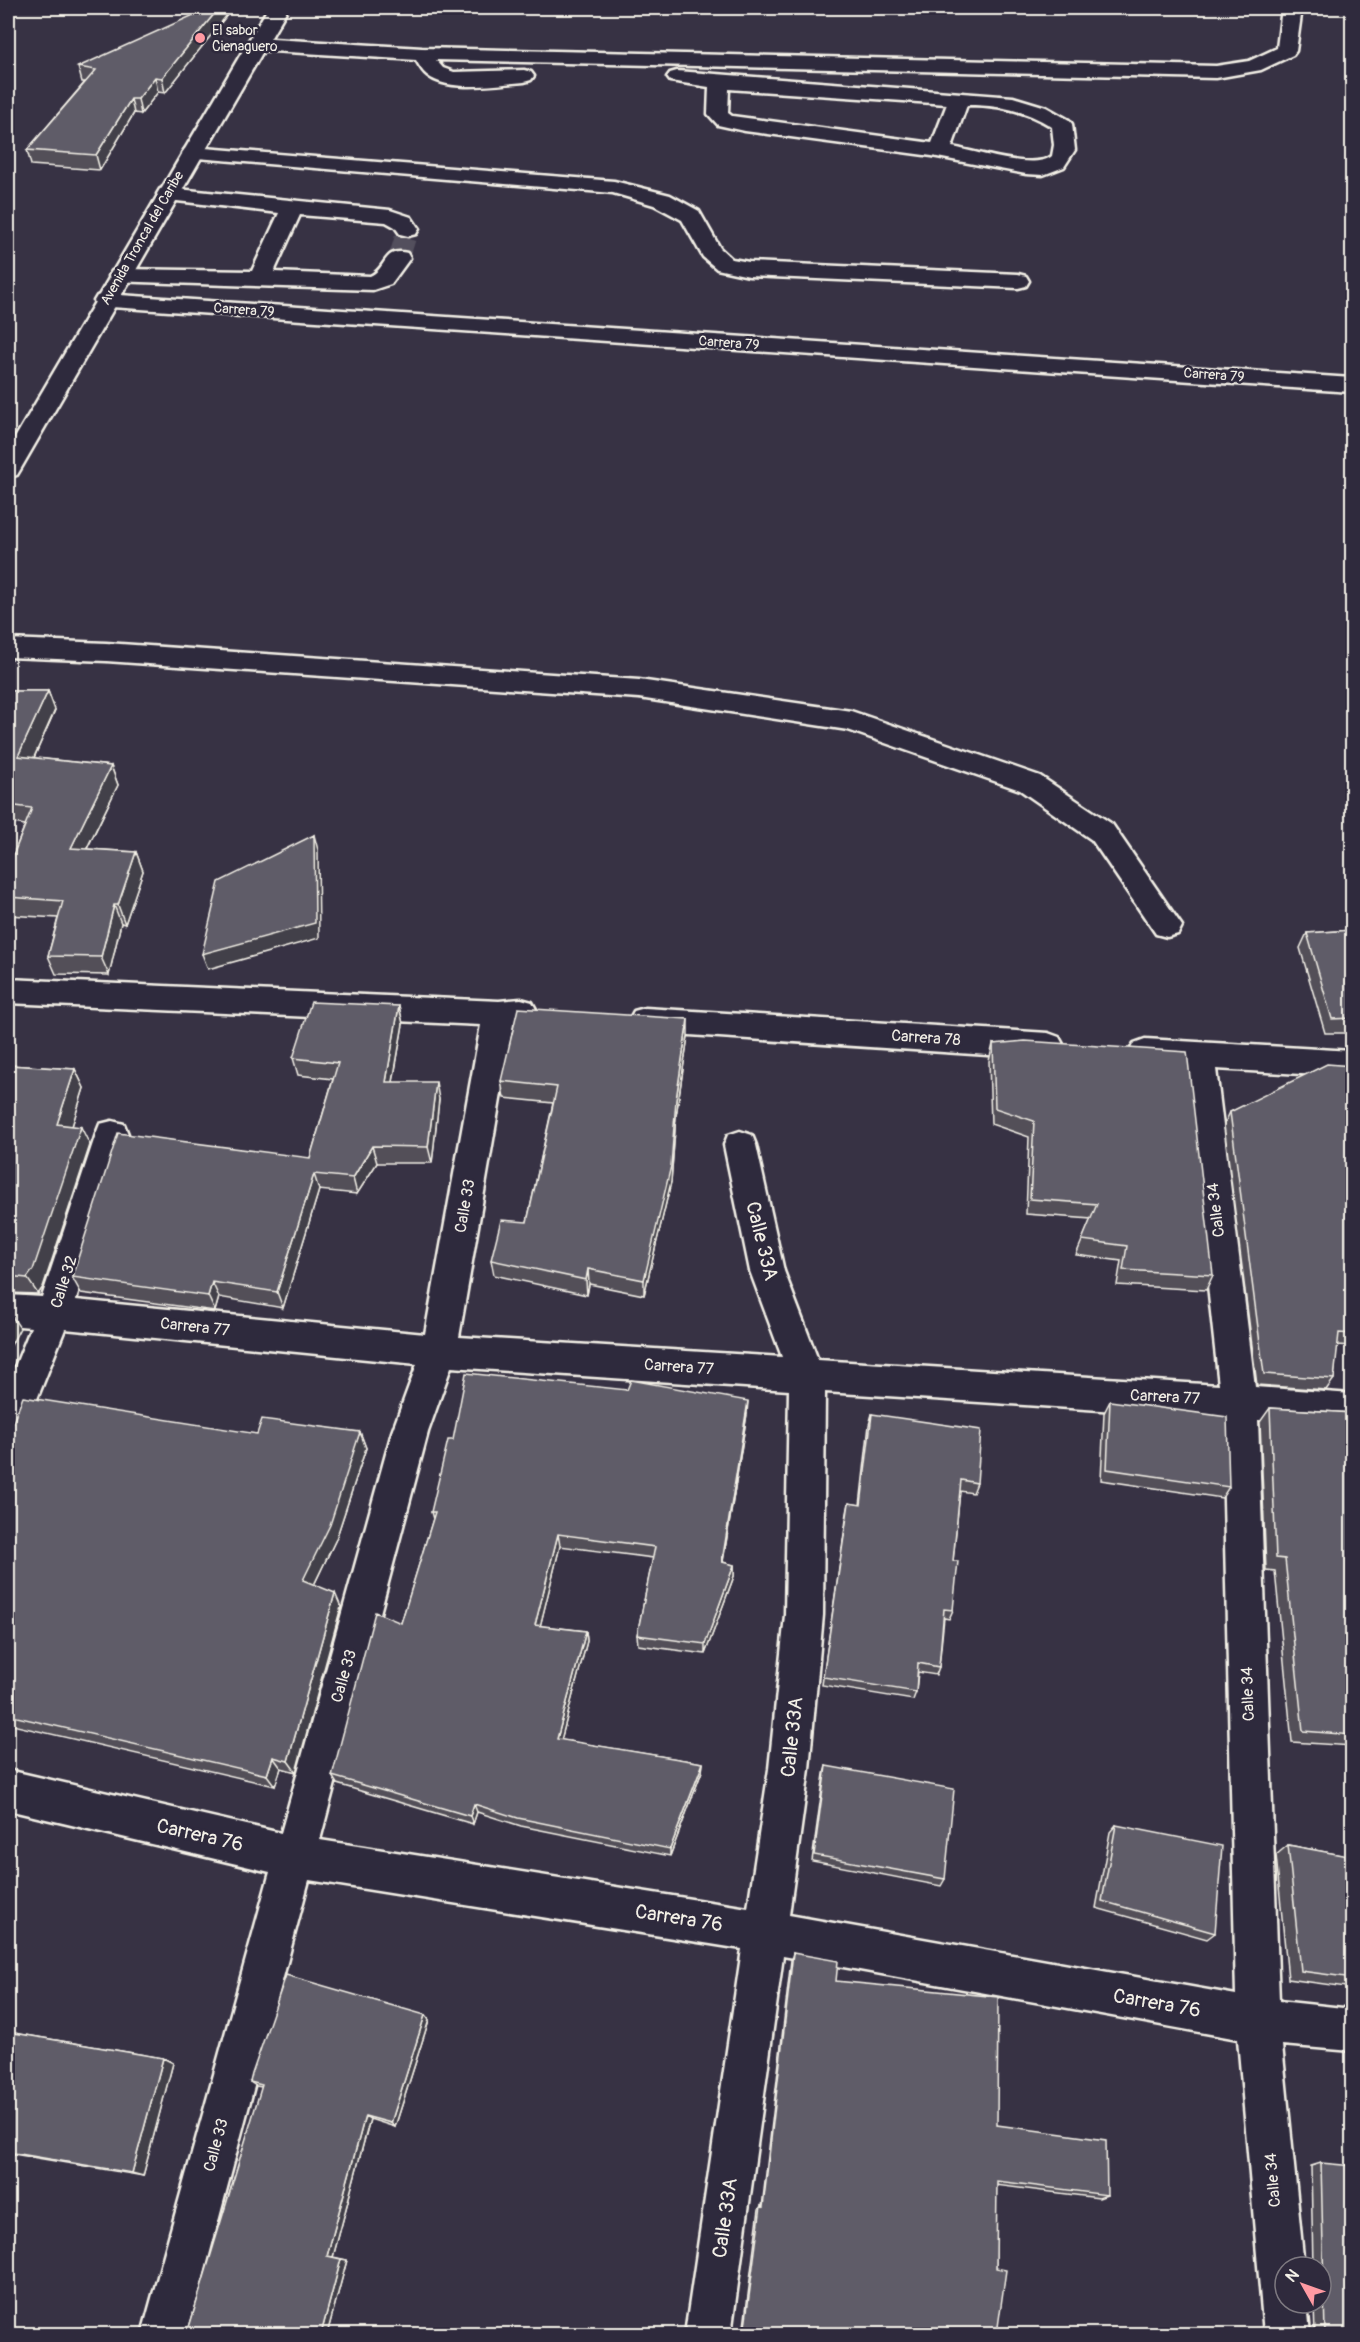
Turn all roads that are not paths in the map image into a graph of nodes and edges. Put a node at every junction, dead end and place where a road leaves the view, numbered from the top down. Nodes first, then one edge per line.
1 (278, 8) edge
2 (1292, 8) edge
3 (256, 44) junction
4 (422, 54) junction
5 (719, 82) junction
6 (958, 99) junction
7 (940, 150) junction
8 (192, 153) junction
9 (168, 194) junction
10 (292, 208) junction
11 (408, 230) dead end
12 (399, 258) tunnel mouth
13 (120, 276) junction
14 (260, 278) junction
15 (1018, 281) dead end
16 (105, 301) junction
17 (1353, 385) edge
18 (8, 470) edge
19 (8, 648) edge
20 (1167, 926) dead end
21 (8, 991) edge
22 (499, 1012) junction
23 (554, 1013) edge
24 (612, 1017) edge
25 (1080, 1048) edge
26 (1116, 1050) edge
27 (1198, 1055) junction
28 (1353, 1064) edge
29 (112, 1134) dead end
30 (740, 1145) dead end
31 (8, 1310) edge
32 (54, 1313) junction
33 (439, 1351) junction
34 (807, 1376) junction
35 (1239, 1401) junction
36 (1353, 1410) edge
37 (8, 1427) edge
38 (8, 1790) edge
39 (295, 1857) junction
40 (767, 1932) junction
41 (1258, 2021) junction
42 (1353, 2030) edge
43 (165, 2334) edge
44 (708, 2334) edge
45 (1287, 2334) edge

1 - 3 main road, Avenida Troncal del Caribe
2 - 4 main road
3 - 4 main road
3 - 8 main road, Avenida Troncal del Caribe
4 - 5 main road
5 - 6 main road
5 - 7 main road
6 - 7 main road
6 - 7 main road
8 - 9 main road, Avenida Troncal del Caribe
8 - 15 main road
9 - 10 main road
9 - 13 main road, Avenida Troncal del Caribe
10 - 11 main road
10 - 14 main road
12 - 14 main road
13 - 14 main road
13 - 16 main road, Avenida Troncal del Caribe
16 - 17 main road, Carrera 79
16 - 18 main road, Avenida Troncal del Caribe
19 - 20 main road
21 - 22 main road
22 - 23 main road
22 - 33 main road, Calle 33
24 - 25 main road, Carrera 78
26 - 27 main road
27 - 28 main road
27 - 35 main road, Calle 34
29 - 32 main road, Calle 32
30 - 34 main road, Calle 33A
31 - 32 main road, Carrera 77
32 - 33 main road, Carrera 77
32 - 37 main road, Calle 32
33 - 34 main road, Carrera 77
33 - 39 main road, Calle 33
34 - 35 main road, Carrera 77
34 - 40 main road, Calle 33A
35 - 36 main road, Carrera 77
35 - 41 main road, Calle 34
38 - 39 main road, Carrera 76
39 - 40 main road, Carrera 76
39 - 43 main road, Calle 33
40 - 41 main road, Carrera 76
40 - 44 main road, Calle 33A
41 - 42 main road, Carrera 76
41 - 45 main road, Calle 34

